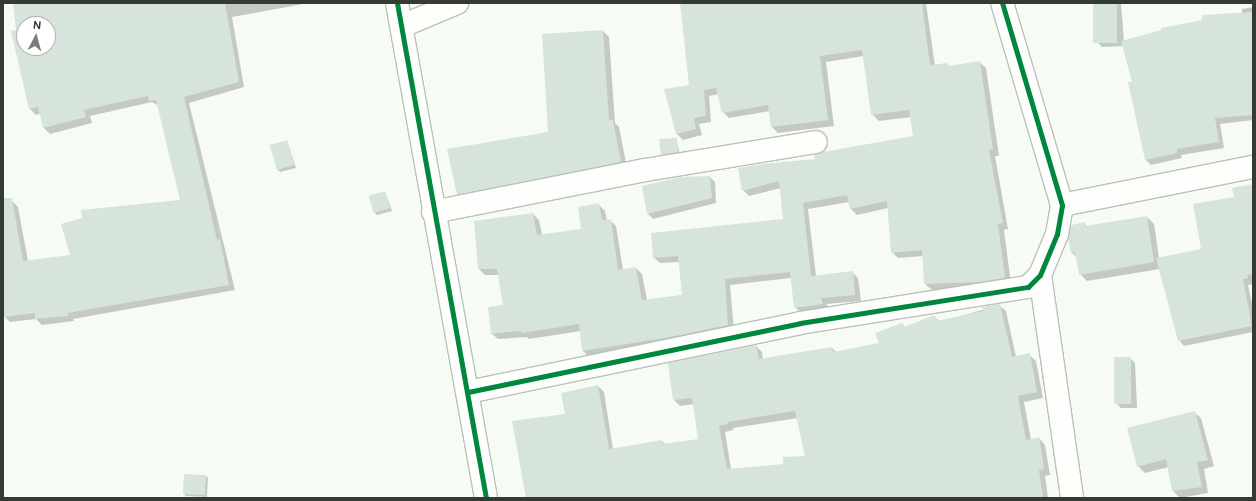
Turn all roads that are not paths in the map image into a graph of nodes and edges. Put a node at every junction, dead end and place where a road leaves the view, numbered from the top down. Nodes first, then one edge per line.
1 (397, 3) edge
2 (457, 3) edge
3 (1002, 3) edge
4 (402, 26) junction
5 (816, 142) dead end
6 (1253, 167) edge
7 (1062, 205) junction
8 (433, 212) junction
9 (1040, 275) junction
10 (468, 392) junction
11 (486, 498) edge
12 (1072, 498) edge

1 - 4 street
2 - 4 street
3 - 7 street
4 - 8 street
5 - 8 street
6 - 7 street
7 - 9 street
8 - 10 street
9 - 10 street
9 - 12 street
10 - 11 street

